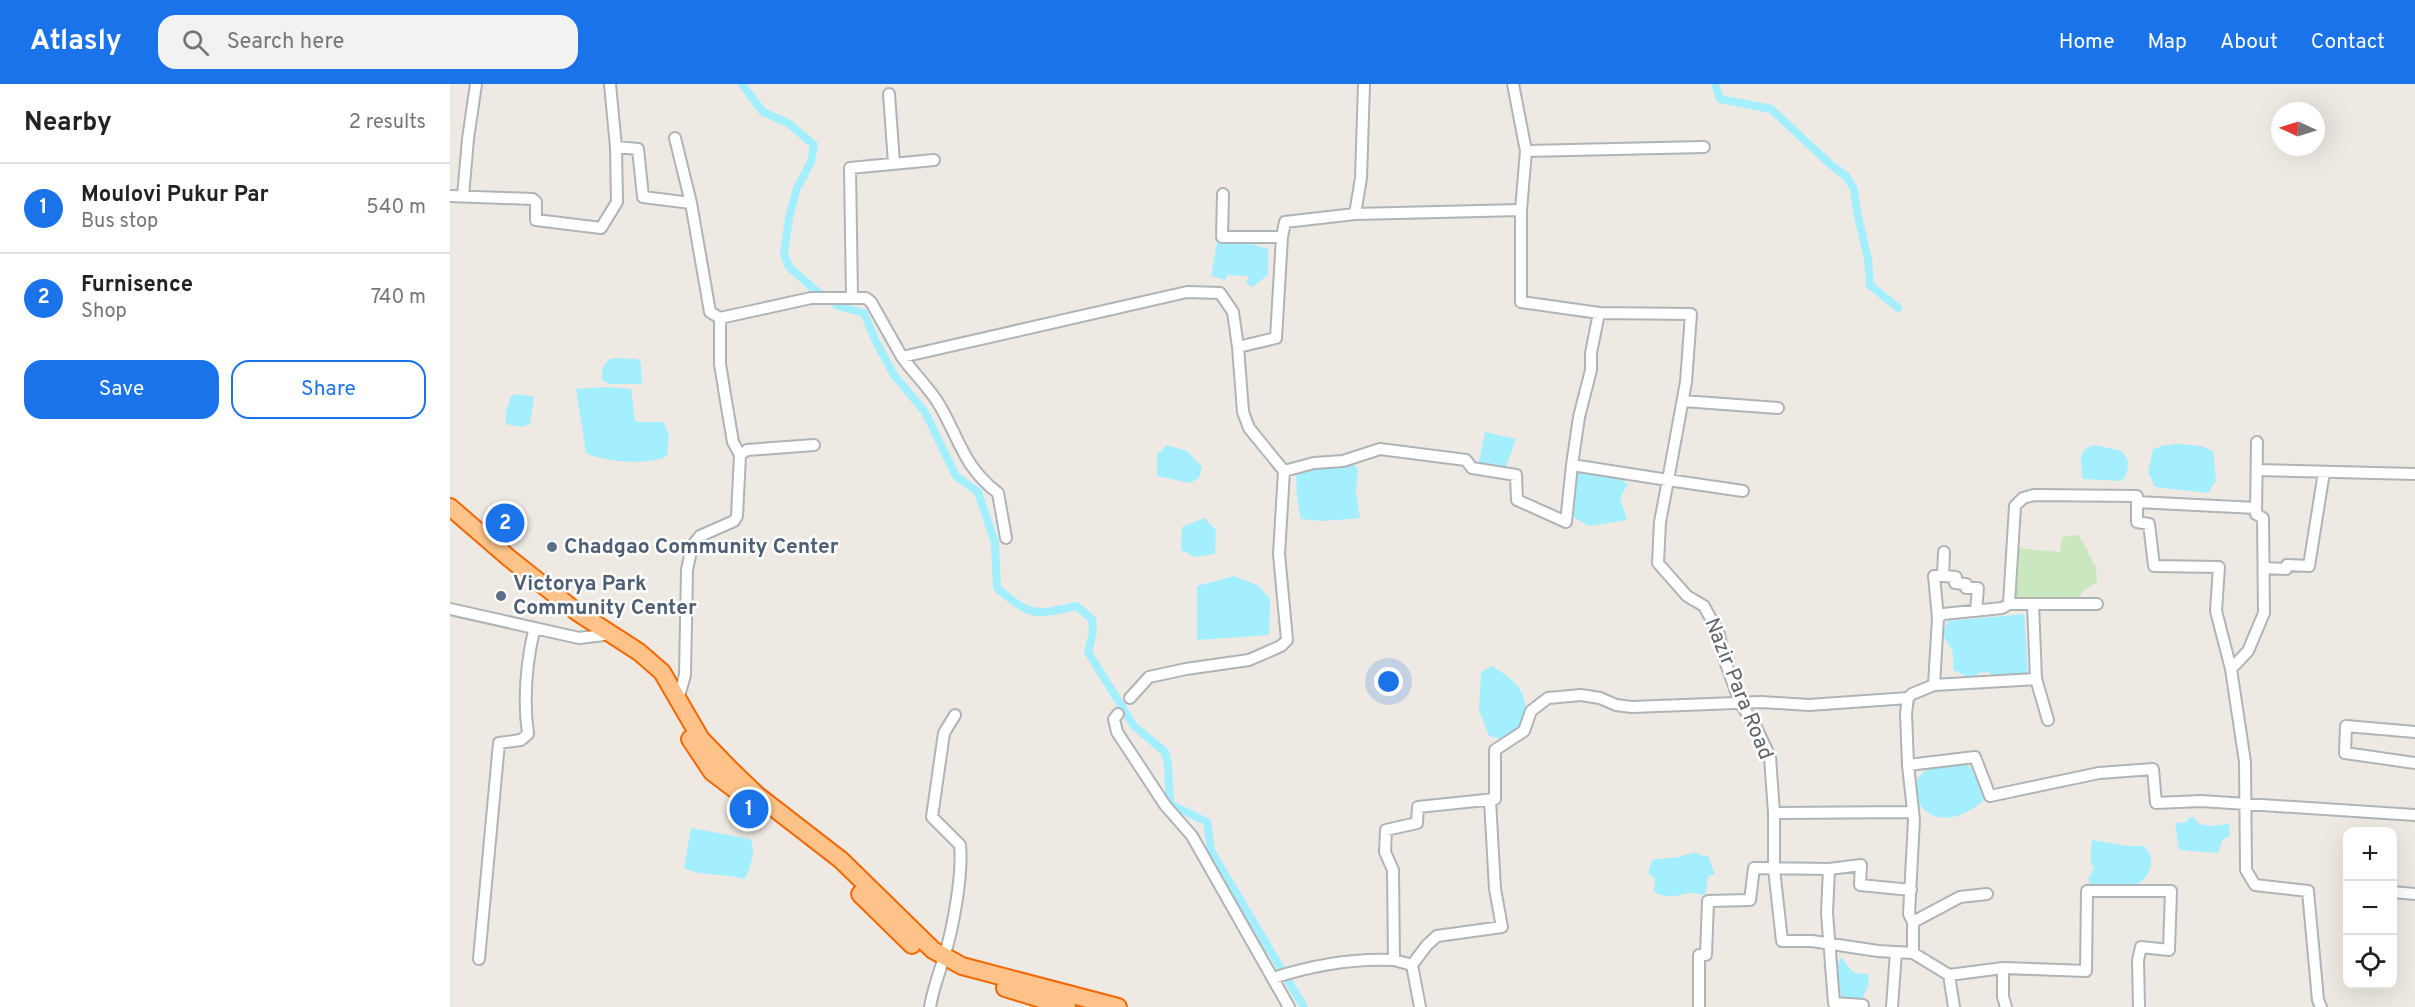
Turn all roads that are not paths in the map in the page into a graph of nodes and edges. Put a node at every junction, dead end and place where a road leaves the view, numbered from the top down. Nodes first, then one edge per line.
1 (476, 84) edge
2 (610, 84) edge
3 (1364, 84) edge
4 (1513, 84) edge
5 (890, 94) dead end
6 (675, 138) dead end
7 (616, 147) junction
8 (1704, 147) dead end
9 (1526, 151) junction
10 (934, 160) dead end
11 (894, 163) junction
12 (1223, 194) dead end
13 (450, 196) edge
14 (463, 196) junction
15 (691, 202) junction
16 (1521, 210) junction
17 (1355, 214) junction
18 (1282, 237) junction
19 (852, 297) junction
20 (1599, 313) junction
21 (720, 318) junction
22 (1238, 347) junction
23 (902, 357) junction
24 (1683, 400) junction
25 (1778, 408) dead end
26 (2257, 442) dead end
27 (814, 445) dead end
28 (740, 455) junction
29 (1572, 465) junction
30 (2257, 470) junction
31 (1284, 471) junction
32 (2324, 472) junction
33 (2415, 474) edge
34 (1668, 480) junction
35 (1743, 491) dead end
36 (2137, 502) junction
37 (450, 507) edge
38 (2256, 508) junction
39 (450, 517) edge
40 (1006, 538) dead end
41 (1944, 552) dead end
42 (2264, 567) junction
43 (1943, 576) junction
44 (2009, 604) junction
45 (2034, 604) junction
46 (2097, 604) dead end
47 (450, 609) edge
48 (1976, 611) junction
49 (1938, 618) junction
50 (534, 630) junction
51 (605, 635) junction
52 (2232, 669) junction
53 (2036, 678) junction
54 (1934, 685) junction
55 (1130, 698) dead end
56 (1908, 698) junction
57 (678, 699) junction
58 (1740, 704) junction
59 (1118, 714) dead end
60 (955, 715) dead end
61 (2048, 720) dead end
62 (2415, 732) edge
63 (2415, 763) edge
64 (1908, 765) junction
65 (1490, 800) junction
66 (2246, 805) junction
67 (1912, 812) junction
68 (1774, 813) junction
69 (2415, 815) edge
70 (1774, 869) junction
71 (1828, 869) junction
72 (1911, 890) junction
73 (2397, 892) edge
74 (1987, 894) dead end
75 (2415, 894) edge
76 (1913, 922) junction
77 (1830, 945) junction
78 (1896, 952) junction
79 (1913, 953) junction
80 (479, 958) dead end
81 (1394, 960) junction
82 (943, 962) junction
83 (1412, 965) junction
84 (2003, 968) junction
85 (1949, 975) junction
86 (1273, 978) junction
87 (1834, 1005) edge
88 (930, 1007) edge
89 (1067, 1007) edge
90 (1118, 1007) edge
91 (1289, 1007) edge
92 (1420, 1007) edge
93 (1699, 1007) edge
94 (1862, 1007) edge
95 (1892, 1007) edge
96 (1954, 1007) edge
97 (2006, 1007) edge
98 (2139, 1007) edge
99 (2321, 1007) edge

1 - 14 street
2 - 7 street
3 - 17 street
4 - 9 street
5 - 11 street
6 - 15 street
7 - 14 street
7 - 15 street
8 - 9 street
9 - 16 street
10 - 11 street
11 - 19 street
12 - 18 street
13 - 14 street
15 - 21 street
16 - 17 street
16 - 20 street
17 - 18 street
18 - 22 street
19 - 21 street
19 - 23 street
20 - 24 street
20 - 29 street
21 - 28 street
22 - 23 street
22 - 31 street
23 - 40 street
24 - 25 street
24 - 34 street
26 - 30 street
27 - 28 street
28 - 57 street
29 - 31 street
29 - 34 street
30 - 32 street
30 - 38 street
31 - 55 street
32 - 33 street
32 - 42 street
34 - 35 street
34 - 58 street, Nazir Para Road
36 - 38 street
36 - 44 street
36 - 52 street
37 - 51 highway
38 - 42 street
39 - 51 highway
41 - 43 street
42 - 52 street
43 - 48 street
43 - 49 street
44 - 45 street
44 - 48 street
45 - 46 street
45 - 53 street
47 - 50 street
48 - 49 street
49 - 54 street
50 - 51 street
50 - 80 street
51 - 57 highway
51 - 82 highway
52 - 66 street
53 - 54 street
53 - 61 street
54 - 56 street
56 - 58 street
56 - 64 street
57 - 82 highway
58 - 65 street
58 - 68 street, Nazir Para Road
59 - 86 street
60 - 82 street
62 - 63 street
64 - 66 street
64 - 67 street
65 - 81 street
65 - 83 street
66 - 69 street
66 - 99 street
67 - 68 street
67 - 72 street
68 - 70 street, Nazir Para Road
70 - 71 street
70 - 77 street, Nazir Para Road
70 - 93 street
71 - 72 street
71 - 77 street
72 - 76 street
73 - 75 street
74 - 76 street
76 - 79 street
77 - 78 street, Nazir Para Road
77 - 87 street
78 - 79 street, Nazir Para Road
78 - 95 street
79 - 85 street, Nazir Para Road
81 - 83 street
81 - 86 street
82 - 88 street
82 - 89 highway
82 - 90 highway
83 - 92 street
84 - 85 street
84 - 97 street
84 - 98 street
85 - 96 street
86 - 91 street
87 - 94 street

